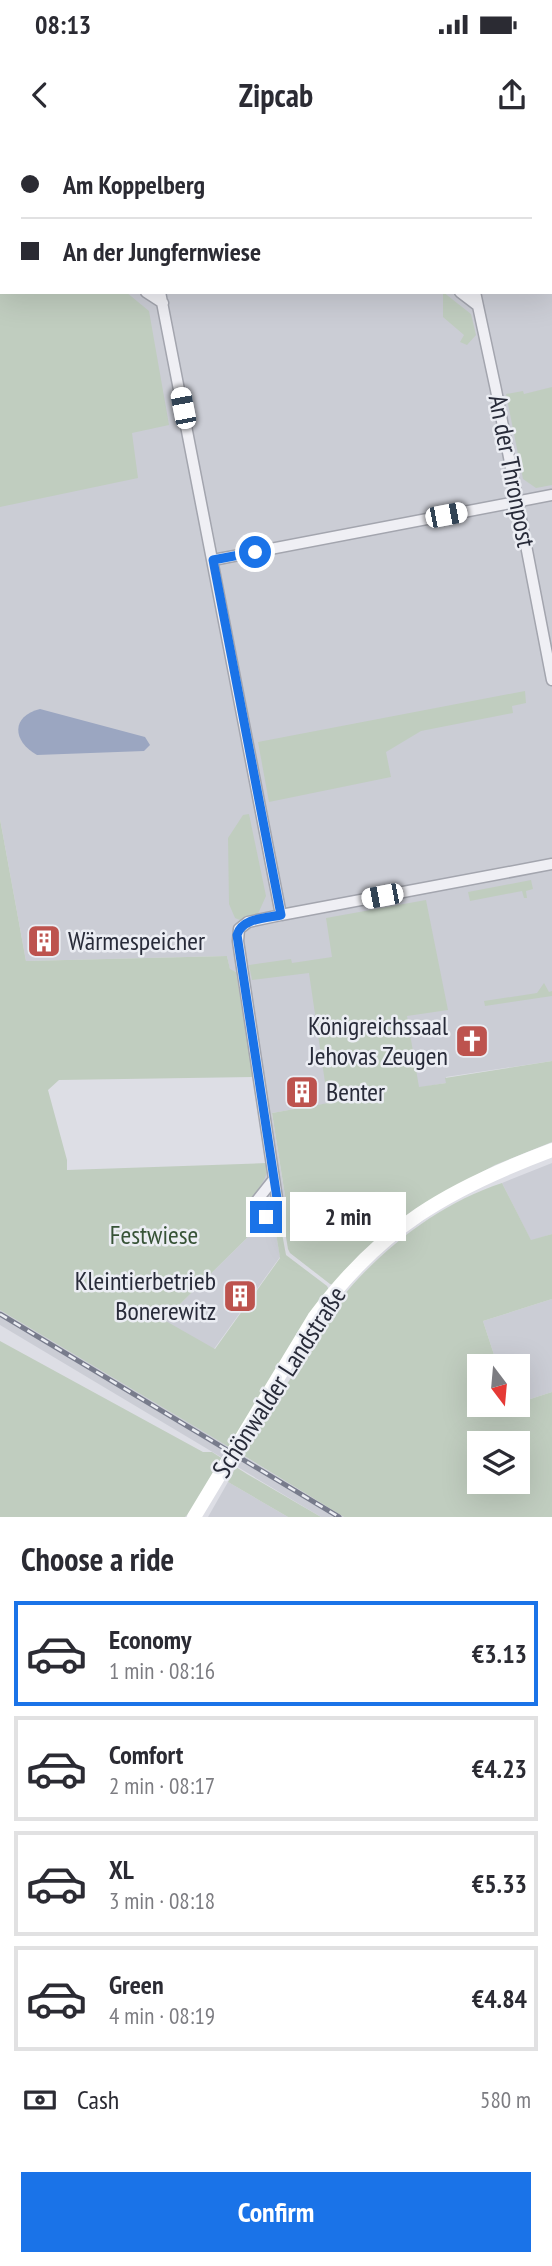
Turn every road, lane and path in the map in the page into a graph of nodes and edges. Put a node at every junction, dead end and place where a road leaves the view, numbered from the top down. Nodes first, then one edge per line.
1 (463, 294) edge
2 (475, 294) edge
3 (162, 298) edge
4 (477, 304) junction
5 (552, 495) edge
6 (517, 501) junction
7 (213, 560) junction
8 (552, 680) edge
9 (552, 864) edge
10 (281, 915) junction
11 (552, 1150) edge
12 (274, 1179) dead end
13 (194, 1517) edge

1 - 4 street
2 - 4 street, An der Thronpost
3 - 7 street
4 - 6 street, An der Thronpost
5 - 6 street
6 - 7 street
6 - 8 street, An der Thronpost
7 - 10 street
9 - 10 street
10 - 12 street
11 - 13 main road, Schönwalder Landstraße

